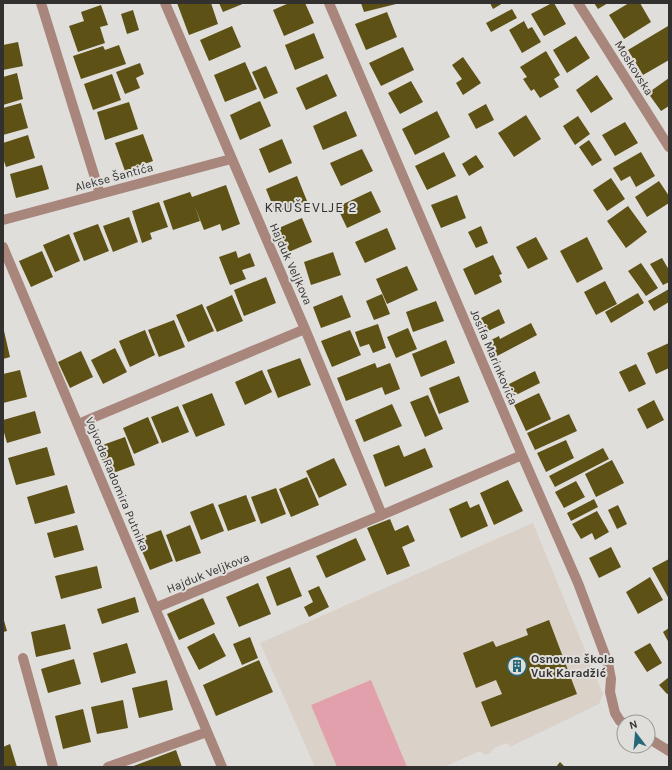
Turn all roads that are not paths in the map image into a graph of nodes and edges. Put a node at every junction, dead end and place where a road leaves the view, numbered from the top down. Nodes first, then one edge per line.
1 (41, 3) edge
2 (165, 3) edge
3 (329, 3) edge
4 (578, 3) edge
5 (669, 147) edge
6 (231, 159) junction
7 (100, 194) junction
8 (3, 220) edge
9 (3, 247) edge
10 (305, 329) junction
11 (78, 424) junction
12 (522, 455) junction
13 (382, 515) junction
14 (155, 608) junction
15 (23, 658) dead end
16 (616, 714) edge
17 (207, 732) junction
18 (656, 743) edge
19 (669, 751) edge
20 (53, 767) edge
21 (108, 767) edge
22 (222, 767) edge

1 - 7 street
2 - 6 street, Hajduk Veljkova
3 - 12 street, Josifa Marinkovića
4 - 5 street, Moskovska
6 - 7 street, Alekse Šantića
6 - 10 street, Hajduk Veljkova
7 - 8 street, Alekse Šantića
9 - 11 street, Vojvode Radomira Putnika
10 - 11 street
10 - 13 street, Hajduk Veljkova
11 - 14 street, Vojvode Radomira Putnika
12 - 13 street, Hajduk Veljkova
12 - 16 street, Josifa Marinkovića
13 - 14 street, Hajduk Veljkova
14 - 17 street, Vojvode Radomira Putnika
15 - 20 street
17 - 21 street
17 - 22 street, Vojvode Radomira Putnika
18 - 19 street

